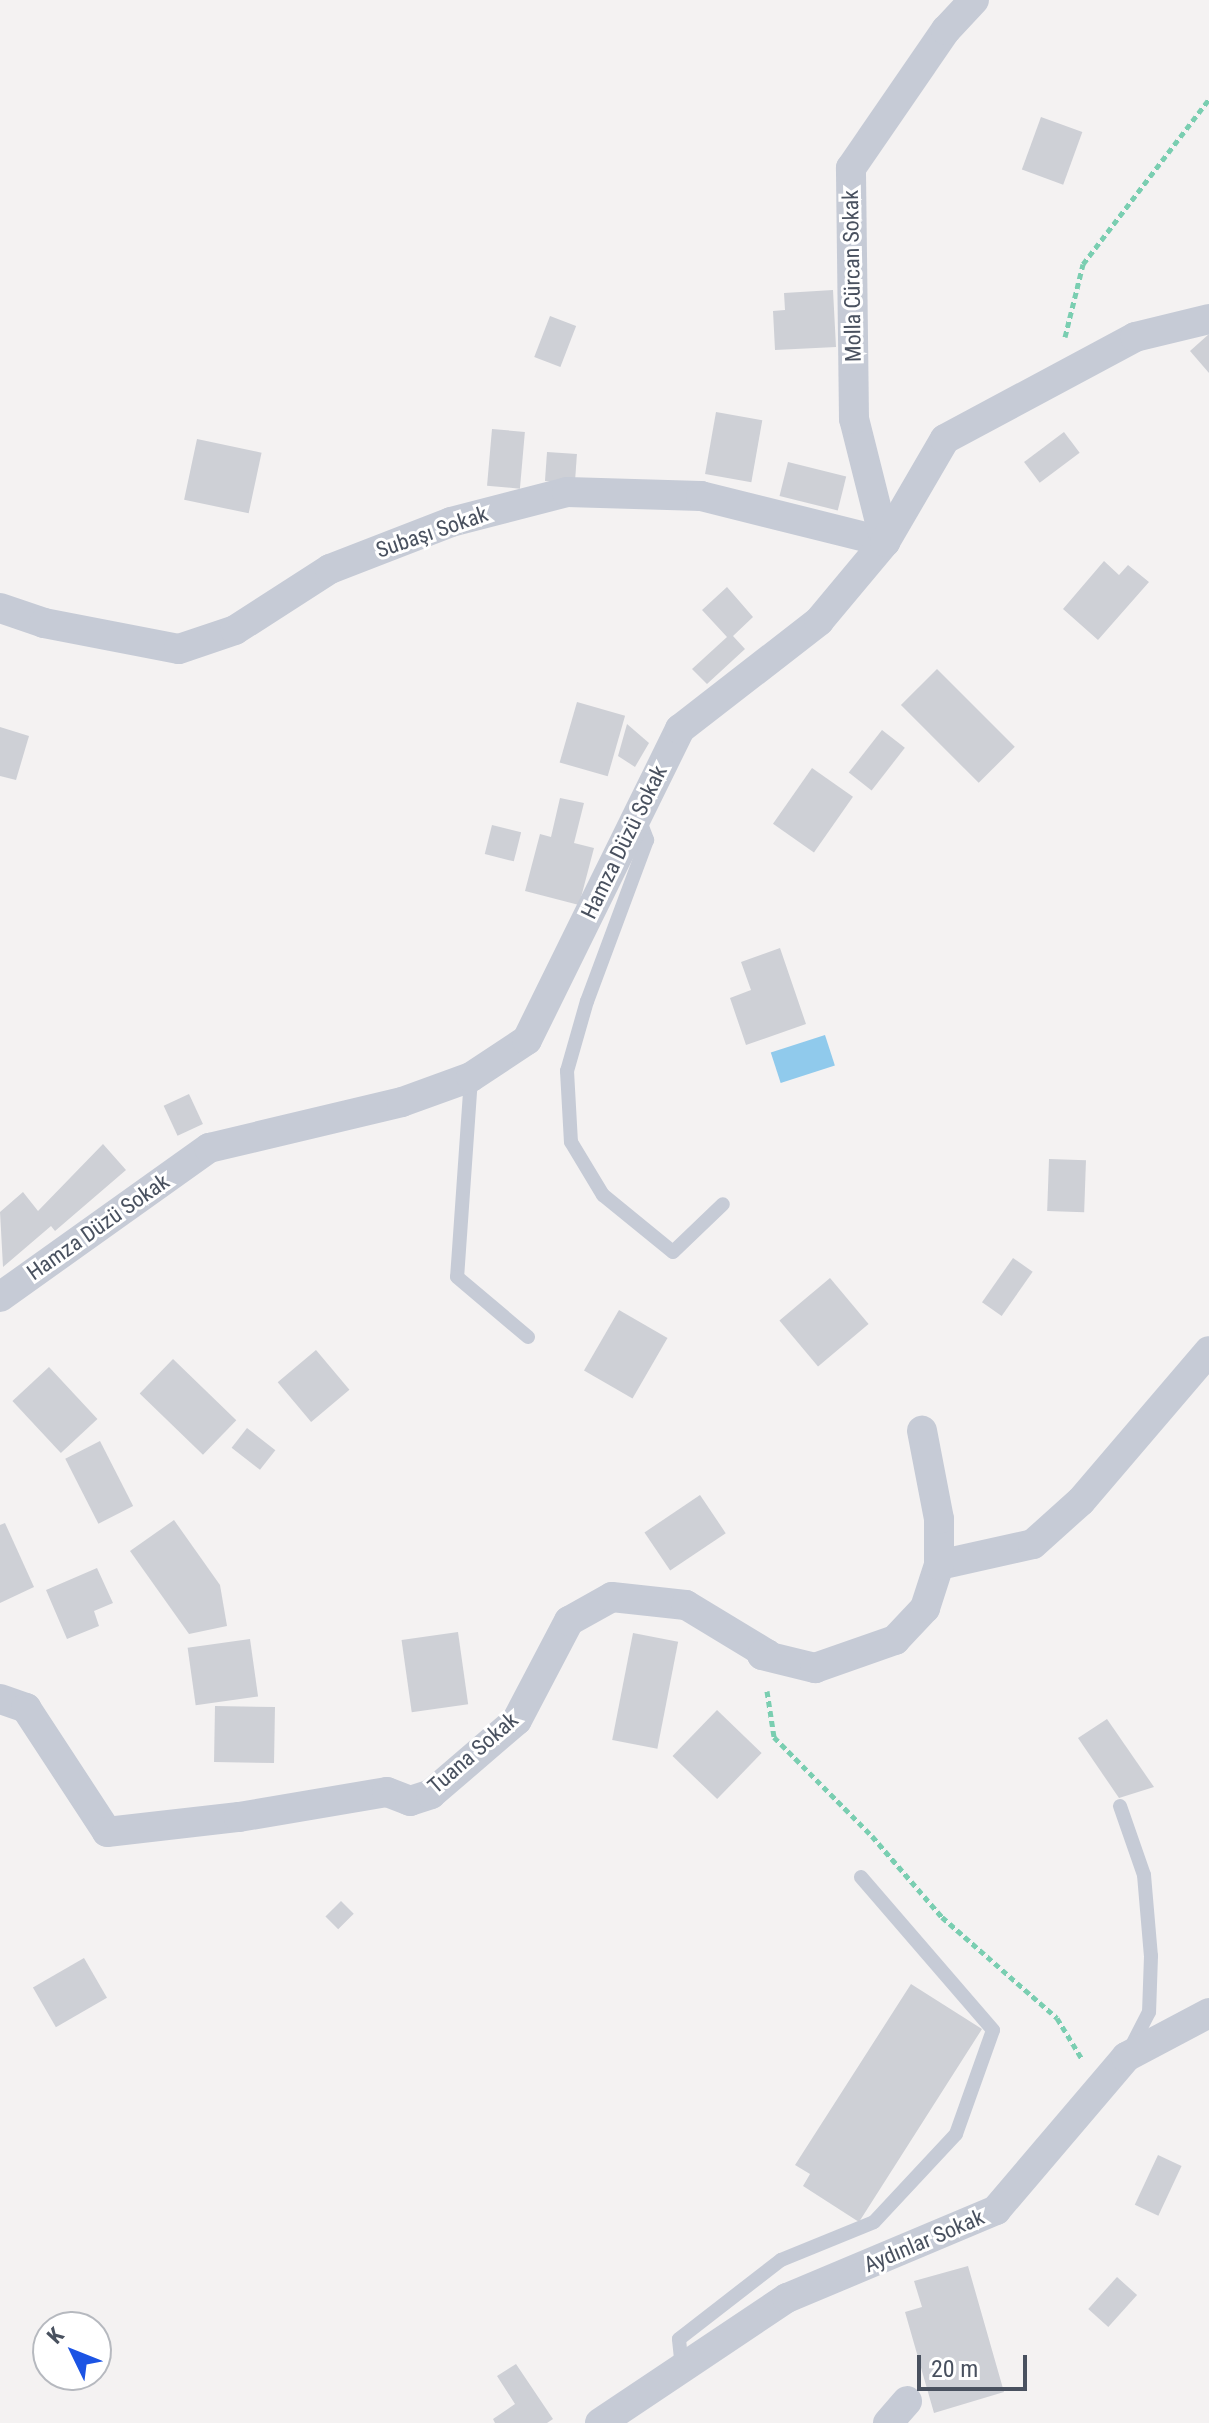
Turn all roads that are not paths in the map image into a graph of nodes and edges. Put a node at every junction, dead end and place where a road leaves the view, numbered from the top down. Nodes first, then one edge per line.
1 (974, 0) edge
2 (1209, 319) edge
3 (885, 542) junction
4 (0, 608) edge
5 (638, 815) junction
6 (471, 1077) junction
7 (723, 1204) dead end
8 (0, 1297) edge
9 (528, 1337) dead end
10 (1209, 1351) edge
11 (922, 1431) dead end
12 (939, 1565) junction
13 (0, 1699) edge
14 (1120, 1806) dead end
15 (861, 1877) dead end
16 (1209, 2013) edge
17 (1126, 2057) junction
18 (682, 2369) junction
19 (600, 2423) edge

1 - 3 street, Molla Cürcan Sokak
2 - 3 street, Hamza Düzü Sokak
3 - 4 street, Subaşı Sokak
3 - 5 street, Hamza Düzü Sokak
5 - 6 street, Hamza Düzü Sokak
5 - 7 lane
6 - 8 street, Hamza Düzü Sokak
6 - 9 lane
10 - 12 street
11 - 12 street, Tuana Sokak
12 - 13 street, Tuana Sokak
14 - 17 lane
15 - 18 lane
16 - 17 street, Aydınlar Sokak
17 - 18 street, Aydınlar Sokak
18 - 19 street, Aydınlar Sokak

